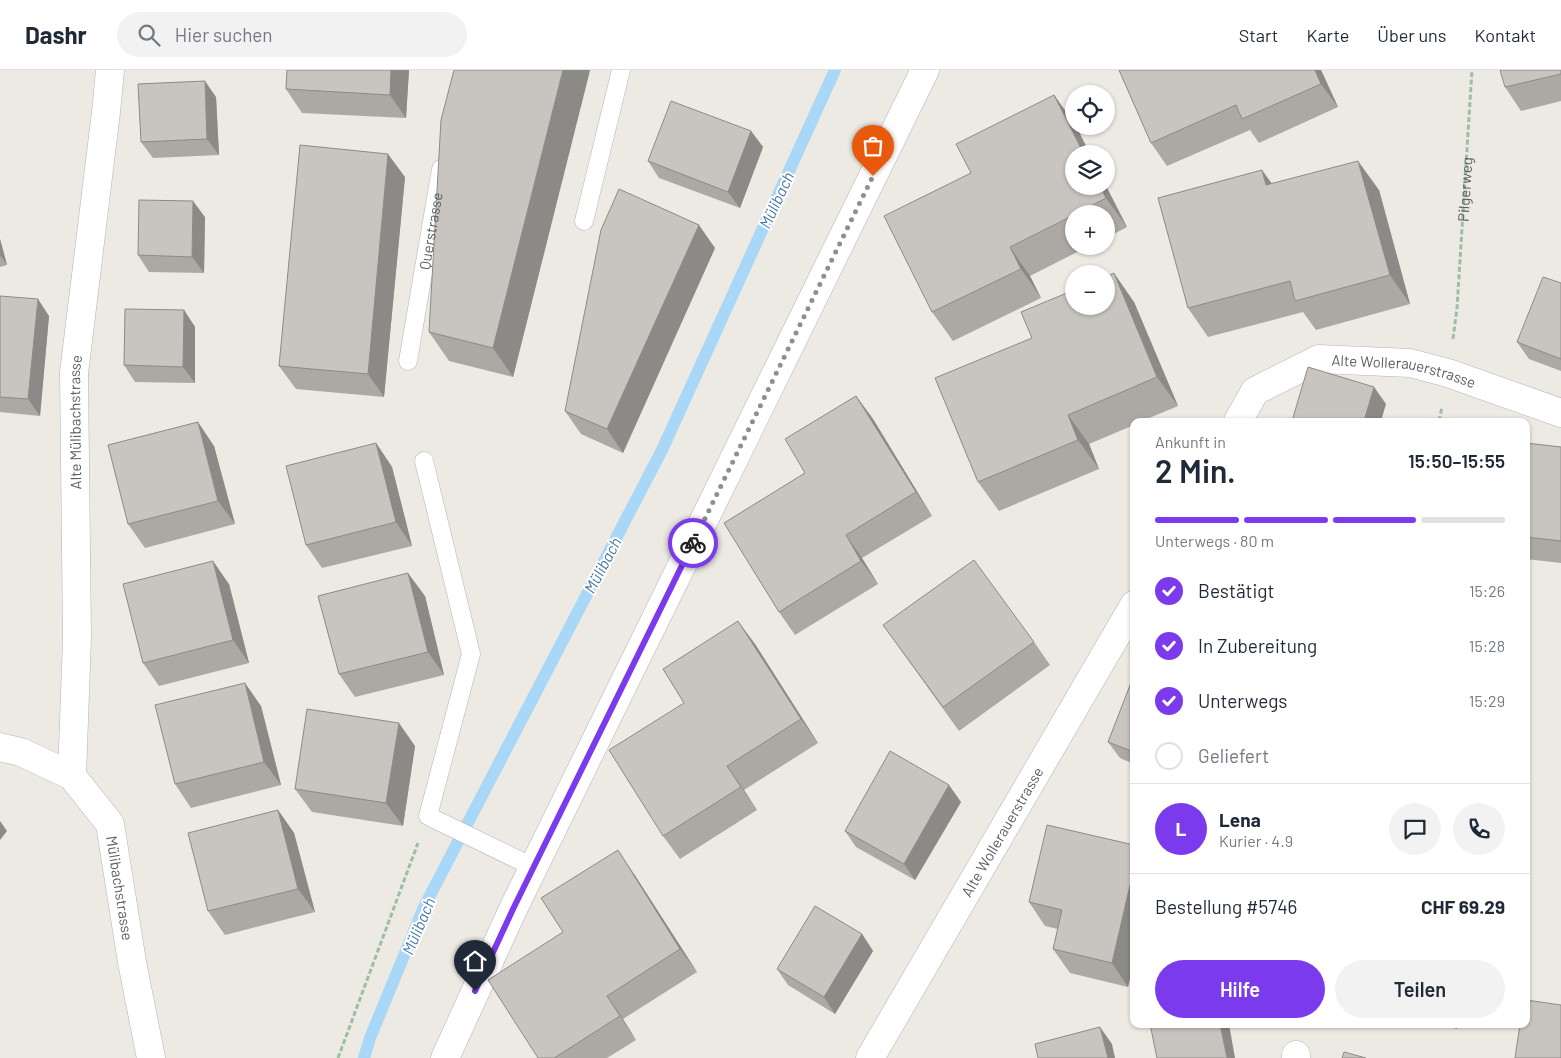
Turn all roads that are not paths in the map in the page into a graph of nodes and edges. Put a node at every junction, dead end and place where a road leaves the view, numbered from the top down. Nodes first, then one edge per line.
1 (110, 70) edge
2 (621, 70) edge
3 (925, 70) edge
4 (443, 157) edge
5 (584, 222) dead end
6 (408, 361) dead end
7 (1561, 412) edge
8 (1240, 418) edge
9 (424, 461) dead end
10 (1130, 612) edge
11 (0, 747) edge
12 (72, 776) junction
13 (533, 867) junction
14 (151, 1058) edge
15 (445, 1058) edge
16 (870, 1058) edge

1 - 12 street, Alte Mülibachstrasse
2 - 5 lane
3 - 13 street
4 - 6 lane, Querstrasse
7 - 8 street, Alte Wollerauerstrasse
9 - 13 lane
10 - 16 street, Alte Wollerauerstrasse
11 - 12 street, Mülibachstrasse
12 - 14 street, Mülibachstrasse
13 - 15 street

